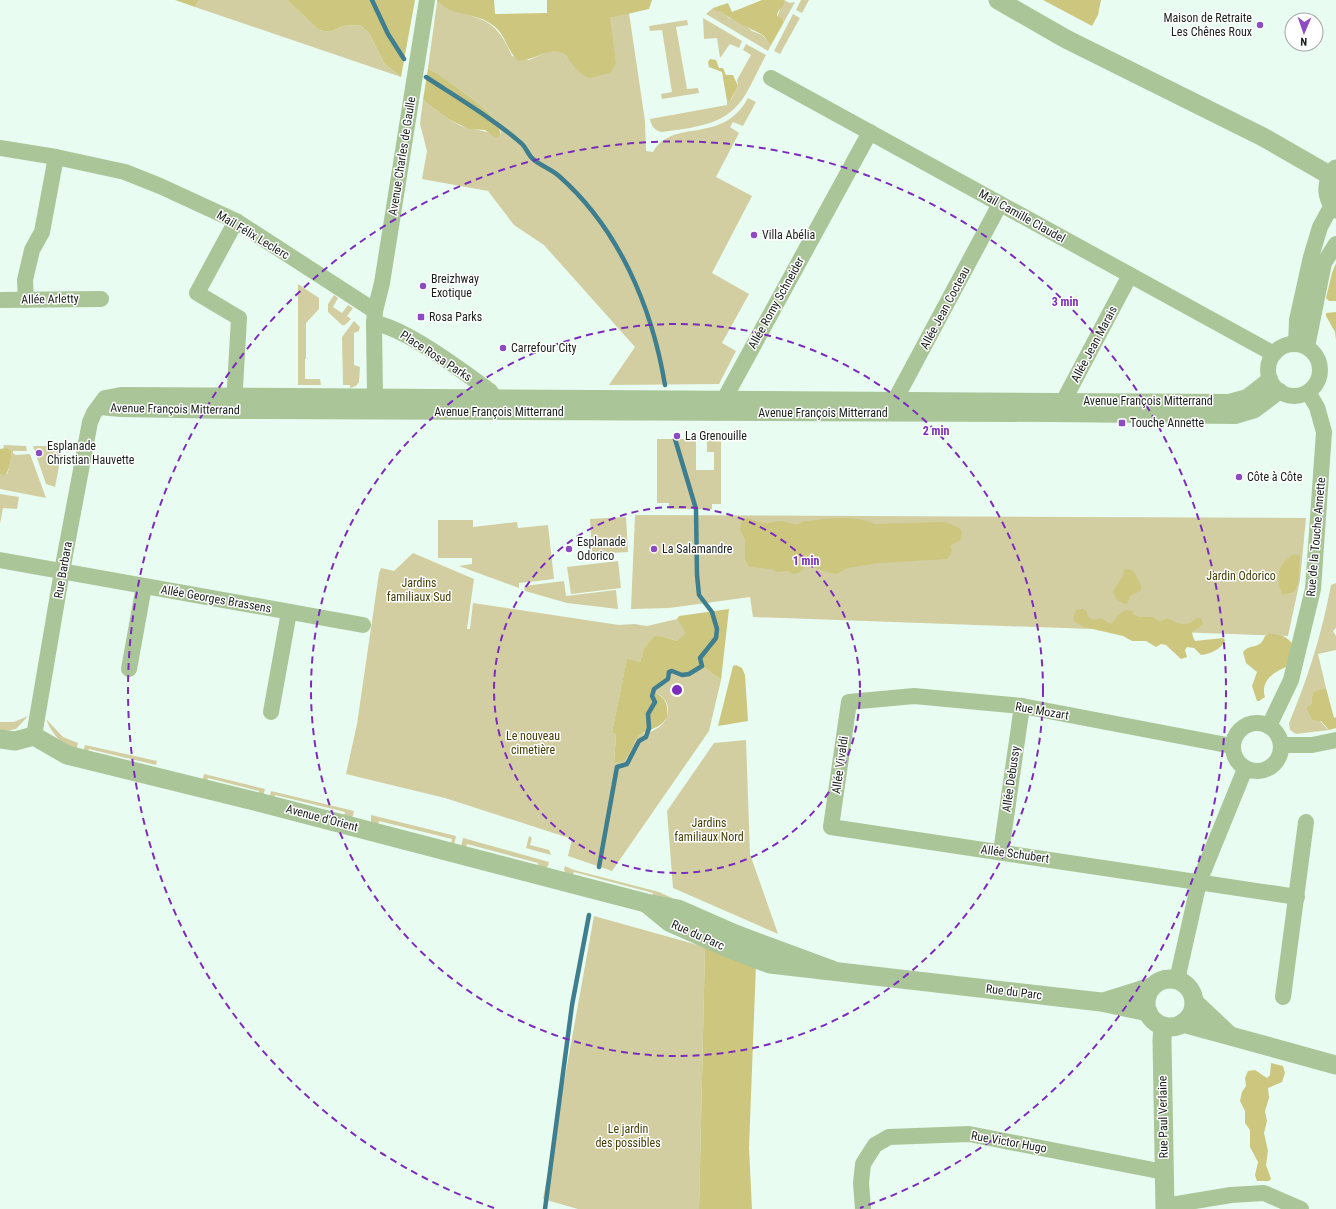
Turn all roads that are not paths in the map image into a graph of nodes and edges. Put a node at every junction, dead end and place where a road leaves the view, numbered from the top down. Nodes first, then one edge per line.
1 (427, 0) edge
2 (998, 0) edge
3 (771, 78) dead end
4 (870, 132) junction
5 (0, 148) edge
6 (56, 157) junction
7 (1334, 173) edge
8 (1000, 204) junction
9 (1334, 207) edge
10 (236, 221) junction
11 (1336, 244) edge
12 (1130, 275) junction
13 (101, 299) dead end
14 (0, 300) edge
15 (26, 300) junction
16 (374, 317) junction
17 (1302, 345) junction
18 (1274, 354) junction
19 (1275, 385) junction
20 (1308, 392) junction
21 (494, 398) junction
22 (234, 403) junction
23 (379, 404) junction
24 (727, 406) junction
25 (100, 407) joint
26 (895, 407) junction
27 (1064, 407) junction
28 (503, 412) junction
29 (0, 560) edge
30 (62, 571) junction
31 (144, 586) junction
32 (289, 612) junction
33 (363, 625) dead end
34 (129, 669) dead end
35 (849, 702) joint
36 (1022, 706) junction
37 (271, 712) dead end
38 (1269, 726) junction
39 (34, 736) junction
40 (0, 739) edge
41 (1336, 740) edge
42 (1281, 745) junction
43 (1232, 746) junction
44 (1246, 769) junction
45 (1306, 822) dead end
46 (831, 827) joint
47 (1001, 852) junction
48 (1199, 882) junction
49 (1297, 897) junction
50 (646, 903) joint
51 (1177, 980) junction
52 (1151, 987) junction
53 (1283, 997) dead end
54 (1101, 1002) junction
55 (1194, 1002) junction
56 (1148, 1012) junction
57 (1183, 1023) junction
58 (1163, 1026) junction
59 (1228, 1034) junction
60 (1336, 1065) edge
61 (1164, 1172) junction
62 (1165, 1207) edge
63 (863, 1209) edge
64 (1301, 1209) edge

1 - 16 street, Avenue Charles de Gaulle
2 - 7 street
3 - 4 street, Mail Camille Claudel
4 - 8 street, Mail Camille Claudel
4 - 24 street, Allée Romy Schneider
5 - 6 street, Mail Félix Leclerc
6 - 10 street, Mail Félix Leclerc
6 - 15 street
7 - 9 street
8 - 12 street, Mail Camille Claudel
8 - 26 street, Allée Jean Cocteau
9 - 17 street
10 - 16 street, Mail Félix Leclerc
10 - 22 street
11 - 17 street
12 - 18 street, Mail Camille Claudel
12 - 27 street, Allée Jean Marais
13 - 15 street, Allée Arletty
14 - 15 street, Allée Arletty
16 - 21 street, Place Rosa Parks
16 - 23 street
17 - 18 street
17 - 20 street
18 - 19 street
19 - 20 street
19 - 27 street, Avenue François Mitterrand
20 - 38 street, Rue de la Touche Annette
21 - 23 street, Avenue François Mitterrand
21 - 24 street, Avenue François Mitterrand
21 - 28 street, Place Rosa Parks
22 - 23 street, Avenue François Mitterrand
22 - 25 street, Avenue François Mitterrand
23 - 28 street, Avenue François Mitterrand
24 - 26 street, Avenue François Mitterrand
24 - 28 street, Avenue François Mitterrand
25 - 30 street, Rue Barbara
26 - 27 street, Avenue François Mitterrand
29 - 30 street, Allée Georges Brassens
30 - 31 street, Allée Georges Brassens
30 - 39 street, Rue Barbara
31 - 32 street, Allée Georges Brassens
31 - 34 street, Allée Georges Brassens
32 - 33 street, Allée Georges Brassens
32 - 37 street, Allée Georges Brassens
35 - 36 street, Rue Mozart
35 - 46 street, Allée Vivaldi
36 - 43 street, Rue Mozart
36 - 47 street, Allée Debussy
38 - 42 street
38 - 43 street
39 - 40 street
39 - 50 street, Avenue d'Orient
41 - 42 street
42 - 44 street
43 - 44 street
44 - 48 street
45 - 49 street
46 - 47 street, Allée Schubert
47 - 48 street, Allée Schubert
48 - 49 street, Allée Schubert
48 - 51 street
49 - 53 street
50 - 54 street, Rue du Parc
51 - 52 street
51 - 55 street
52 - 54 street, Rue du Parc
52 - 56 street
54 - 56 street, Rue du Parc
55 - 57 street
55 - 59 street
56 - 58 street
57 - 58 street
57 - 59 street
58 - 61 street, Rue Paul Verlaine
59 - 60 street
61 - 62 street, Rue Paul Verlaine
61 - 63 street, Rue Victor Hugo
62 - 64 street

